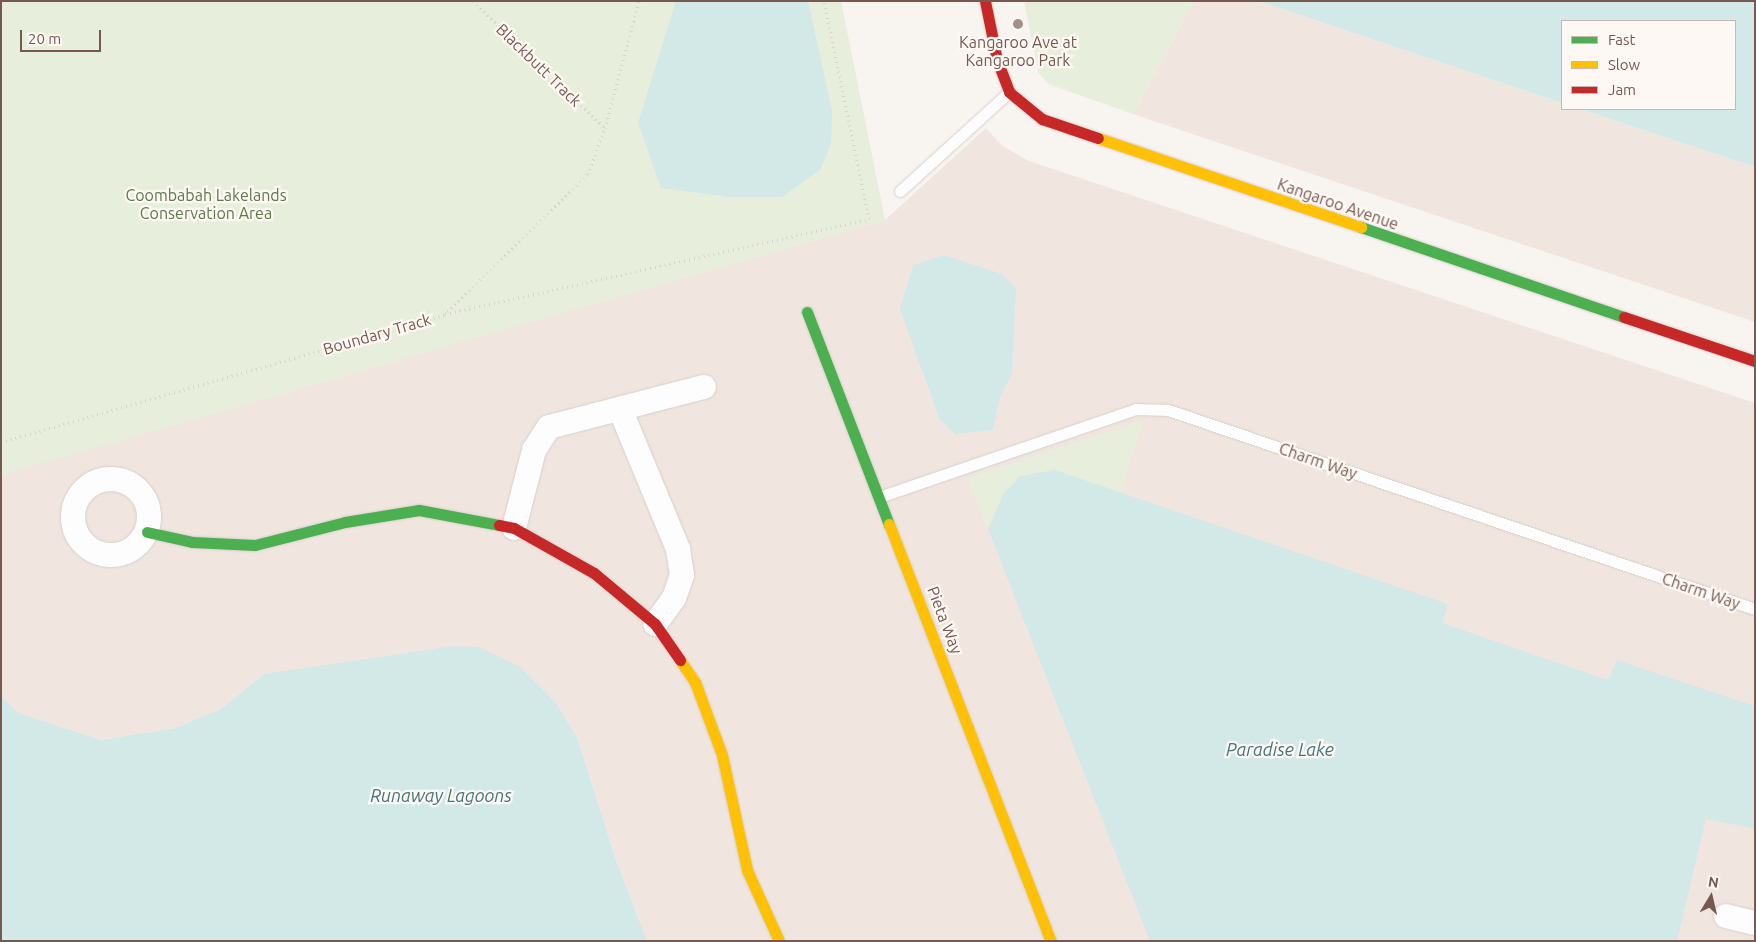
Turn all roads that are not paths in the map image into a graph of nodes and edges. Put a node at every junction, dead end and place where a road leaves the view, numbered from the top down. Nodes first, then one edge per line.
1 (984, 1) edge
2 (1010, 92) junction
3 (900, 192) dead end
4 (807, 312) dead end
5 (1755, 361) edge
6 (704, 387) dead end
7 (620, 409) junction
8 (879, 497) junction
9 (514, 528) junction
10 (147, 532) dead end
11 (1755, 609) edge
12 (655, 624) junction
13 (1726, 916) dead end
14 (1755, 923) edge
15 (779, 941) edge
16 (1051, 941) edge

1 - 2 street, Kangaroo Avenue
2 - 3 lane
2 - 5 street, Kangaroo Avenue
4 - 8 street, Pieta Way
6 - 7 street
7 - 9 street
7 - 12 street
8 - 11 lane, Charm Way
8 - 16 street, Pieta Way
9 - 10 street
9 - 12 street
12 - 15 street
13 - 14 street

